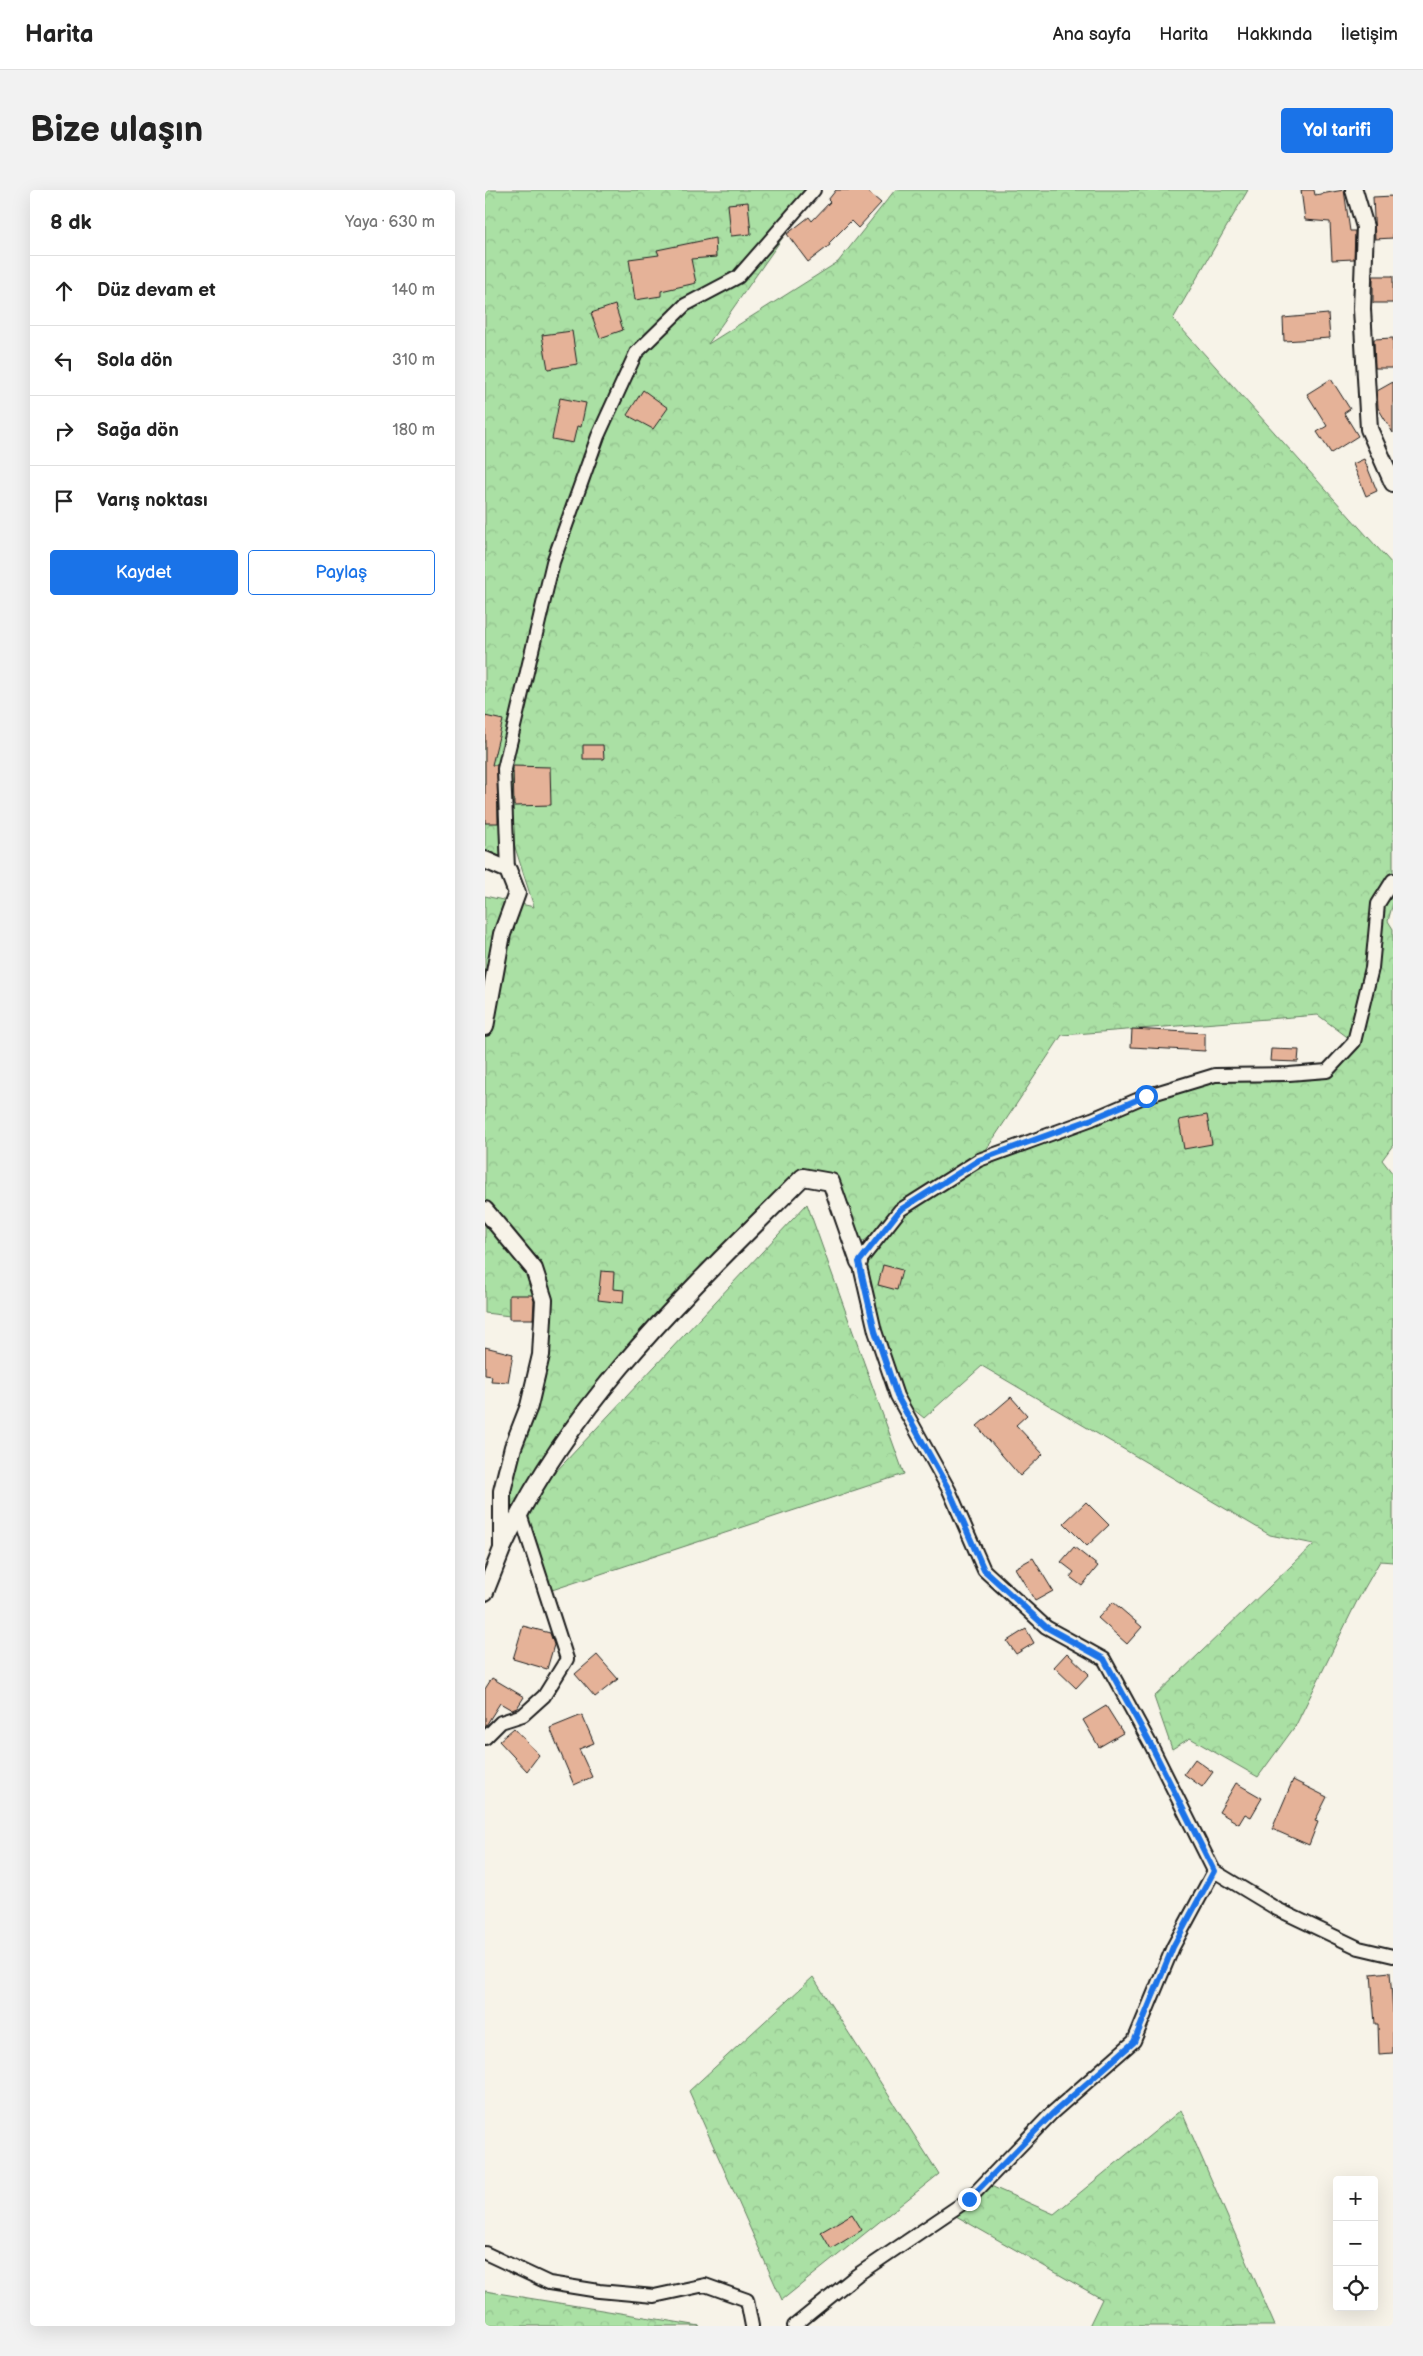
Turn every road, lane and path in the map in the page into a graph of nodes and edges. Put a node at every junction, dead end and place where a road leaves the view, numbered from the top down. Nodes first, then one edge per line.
1 (814, 190) edge
2 (1354, 190) edge
3 (1393, 483) edge
4 (485, 860) edge
5 (508, 870) junction
6 (1391, 887) edge
7 (485, 1027) edge
8 (485, 1210) edge
9 (859, 1262) junction
10 (519, 1511) junction
11 (503, 1549) junction
12 (485, 1592) edge
13 (485, 1738) edge
14 (1214, 1871) junction
15 (1393, 1956) edge
16 (485, 2253) edge
17 (752, 2326) edge
18 (794, 2326) edge

1 - 5 street
2 - 3 street
4 - 5 street
5 - 7 street
6 - 9 street
8 - 11 street
9 - 10 street
9 - 14 street
10 - 11 street
10 - 13 street
11 - 12 street
14 - 15 street
14 - 18 street
16 - 17 street

